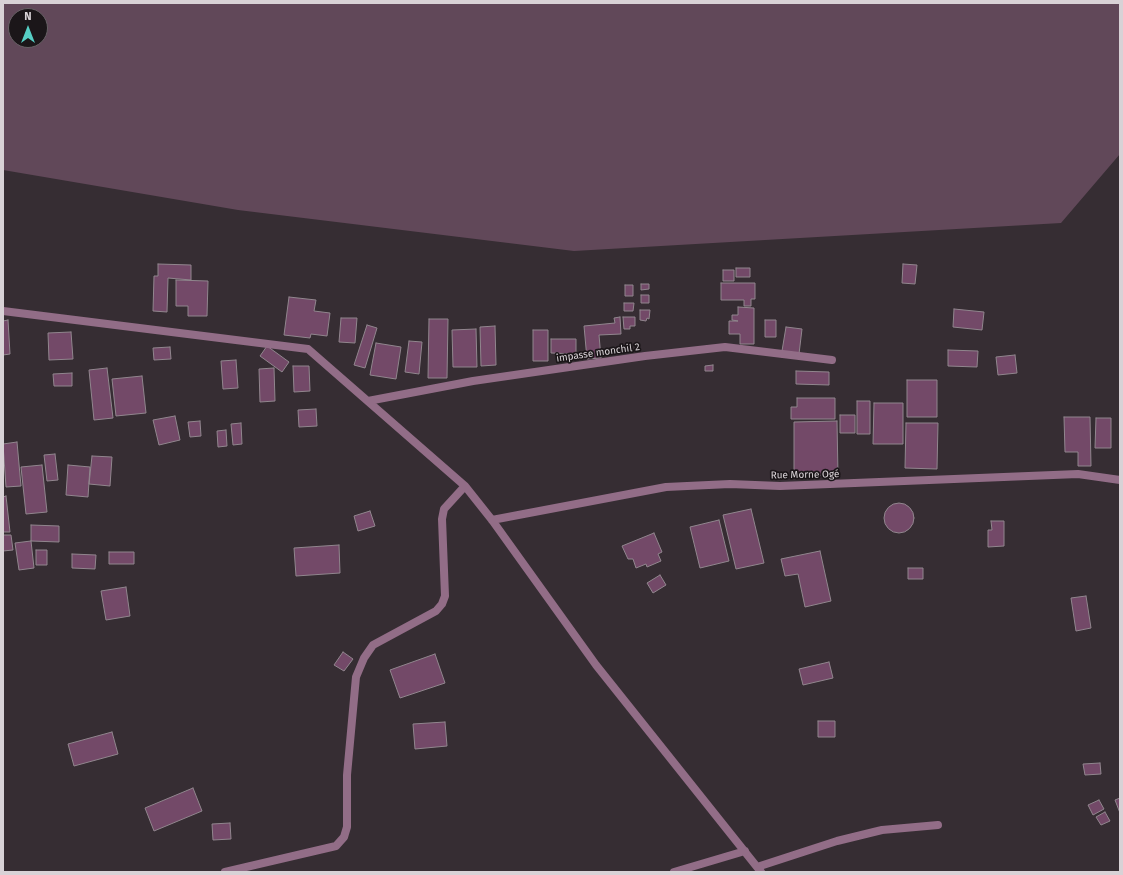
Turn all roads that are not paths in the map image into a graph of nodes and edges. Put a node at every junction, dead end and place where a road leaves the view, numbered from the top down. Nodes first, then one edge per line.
1 (3, 311) edge
2 (832, 360) dead end
3 (368, 401) junction
4 (1120, 480) edge
5 (465, 486) junction
6 (492, 520) junction
7 (938, 825) dead end
8 (745, 851) junction
9 (759, 870) edge
10 (225, 872) edge
11 (674, 872) edge

1 - 3 street
2 - 3 street, impasse monchil 2
3 - 5 street
4 - 6 street, Rue Morne Ogé
5 - 6 street
5 - 10 street
6 - 8 street
7 - 9 street
8 - 9 street
8 - 11 street

